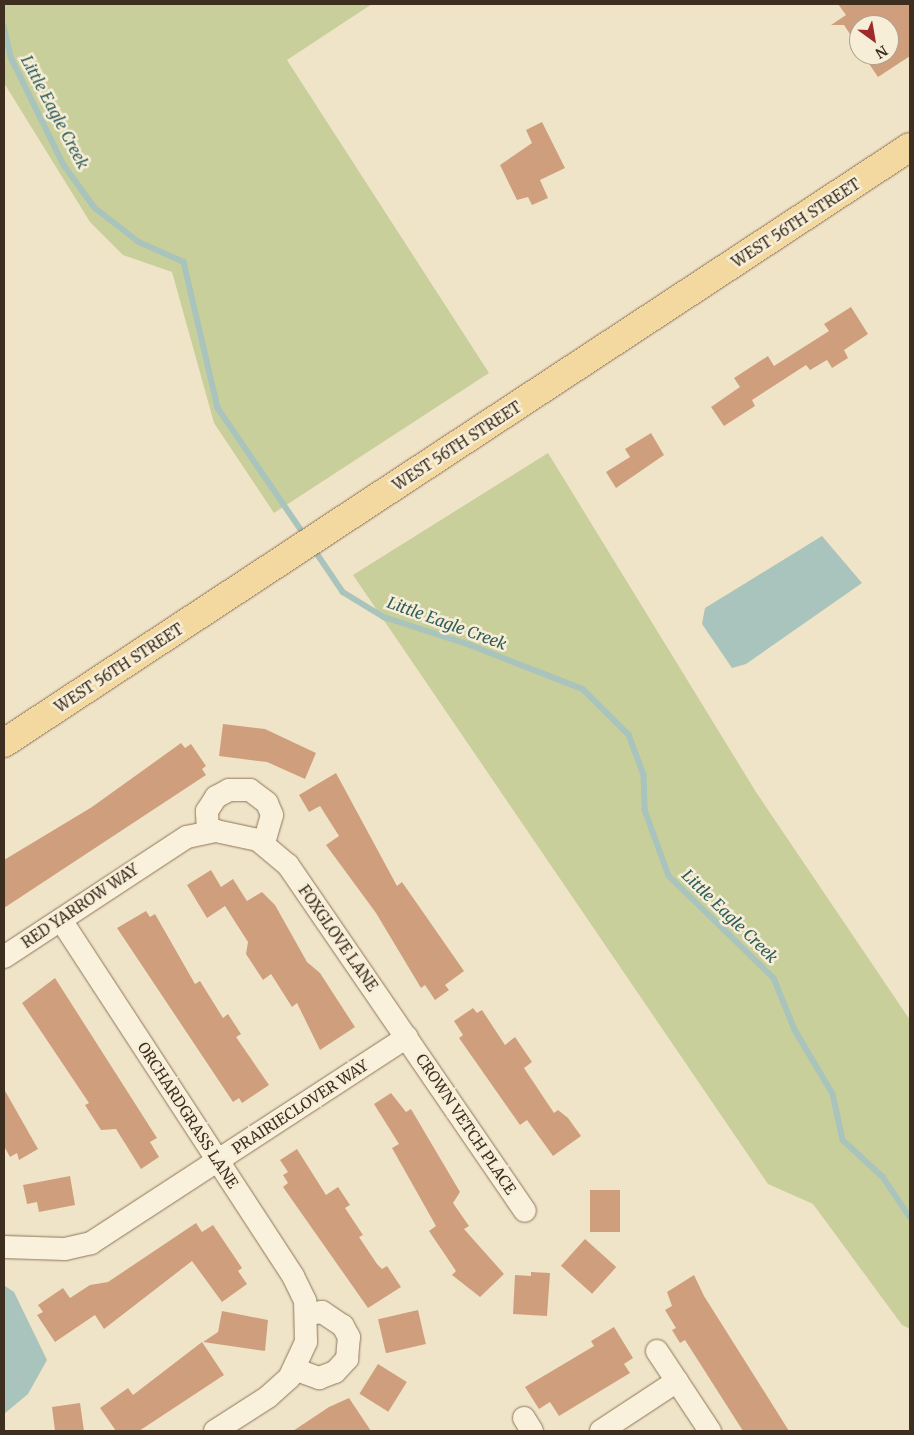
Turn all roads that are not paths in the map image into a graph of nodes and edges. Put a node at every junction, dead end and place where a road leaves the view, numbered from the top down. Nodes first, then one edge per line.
1 (910, 147) edge
2 (4, 743) edge
3 (208, 832) junction
4 (264, 843) junction
5 (156, 856) joint
6 (61, 920) junction
7 (4, 957) edge
8 (407, 1037) junction
9 (218, 1162) junction
10 (525, 1211) dead end
11 (4, 1247) edge
12 (307, 1314) junction
13 (657, 1351) dead end
14 (294, 1369) junction
15 (677, 1381) junction
16 (215, 1431) edge
17 (602, 1431) edge
18 (710, 1431) edge

1 - 2 main road, WEST 56TH STREET
3 - 4 street, FOXGLOVE LANE
3 - 4 street
3 - 5 street, FOXGLOVE LANE
4 - 8 street, FOXGLOVE LANE
5 - 6 street, RED YARROW WAY
6 - 7 street, RED YARROW WAY
6 - 9 street, ORCHARDGRASS LANE
8 - 9 street, PRAIRIECLOVER WAY
8 - 10 street, CROWN VETCH PLACE
9 - 11 street, PRAIRIECLOVER WAY
9 - 12 street, ORCHARDGRASS LANE
12 - 14 street, ORCHARDGRASS LANE
12 - 14 street
13 - 15 street
14 - 16 street
15 - 17 street
15 - 18 street

